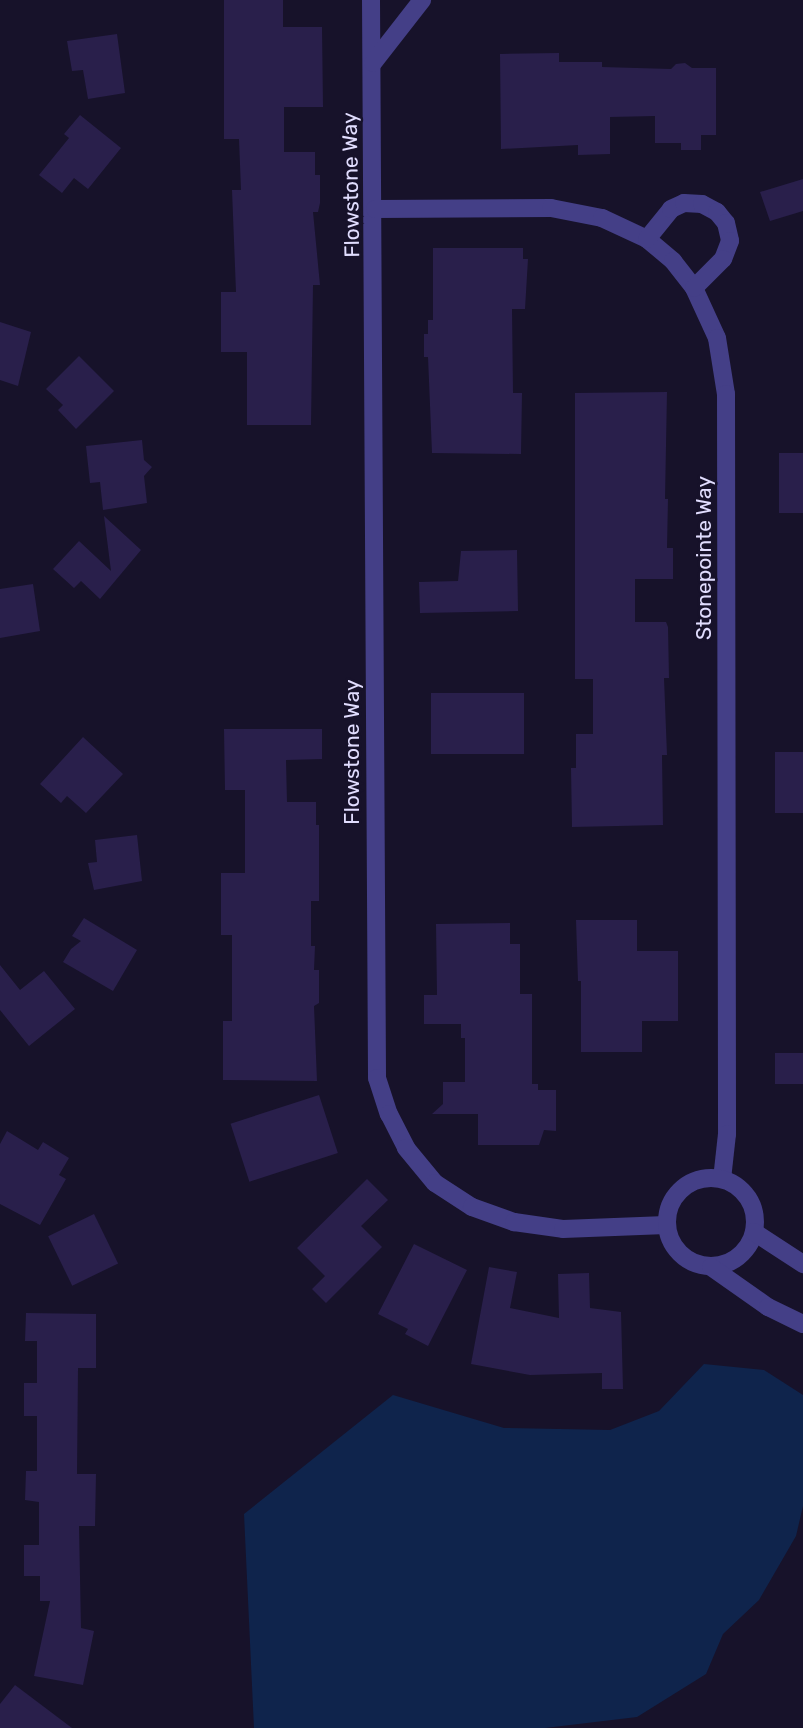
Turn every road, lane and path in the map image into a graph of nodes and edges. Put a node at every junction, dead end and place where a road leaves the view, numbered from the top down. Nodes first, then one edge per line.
1 (371, 0) edge
2 (422, 0) edge
3 (373, 64) junction
4 (375, 209) junction
5 (647, 239) junction
6 (694, 288) junction
7 (722, 1179) junction
8 (666, 1226) junction
9 (754, 1232) junction
10 (803, 1264) edge
11 (711, 1267) junction
12 (803, 1324) edge

1 - 3 street, Flowstone Way
2 - 3 street
3 - 4 street, Flowstone Way
4 - 5 street, Stonepointe Way
4 - 8 street, Flowstone Way
5 - 6 street, Stonepointe Way
5 - 6 street
6 - 7 street, Stonepointe Way
7 - 8 street
7 - 9 street
8 - 11 street
9 - 10 street
9 - 11 street
11 - 12 street

